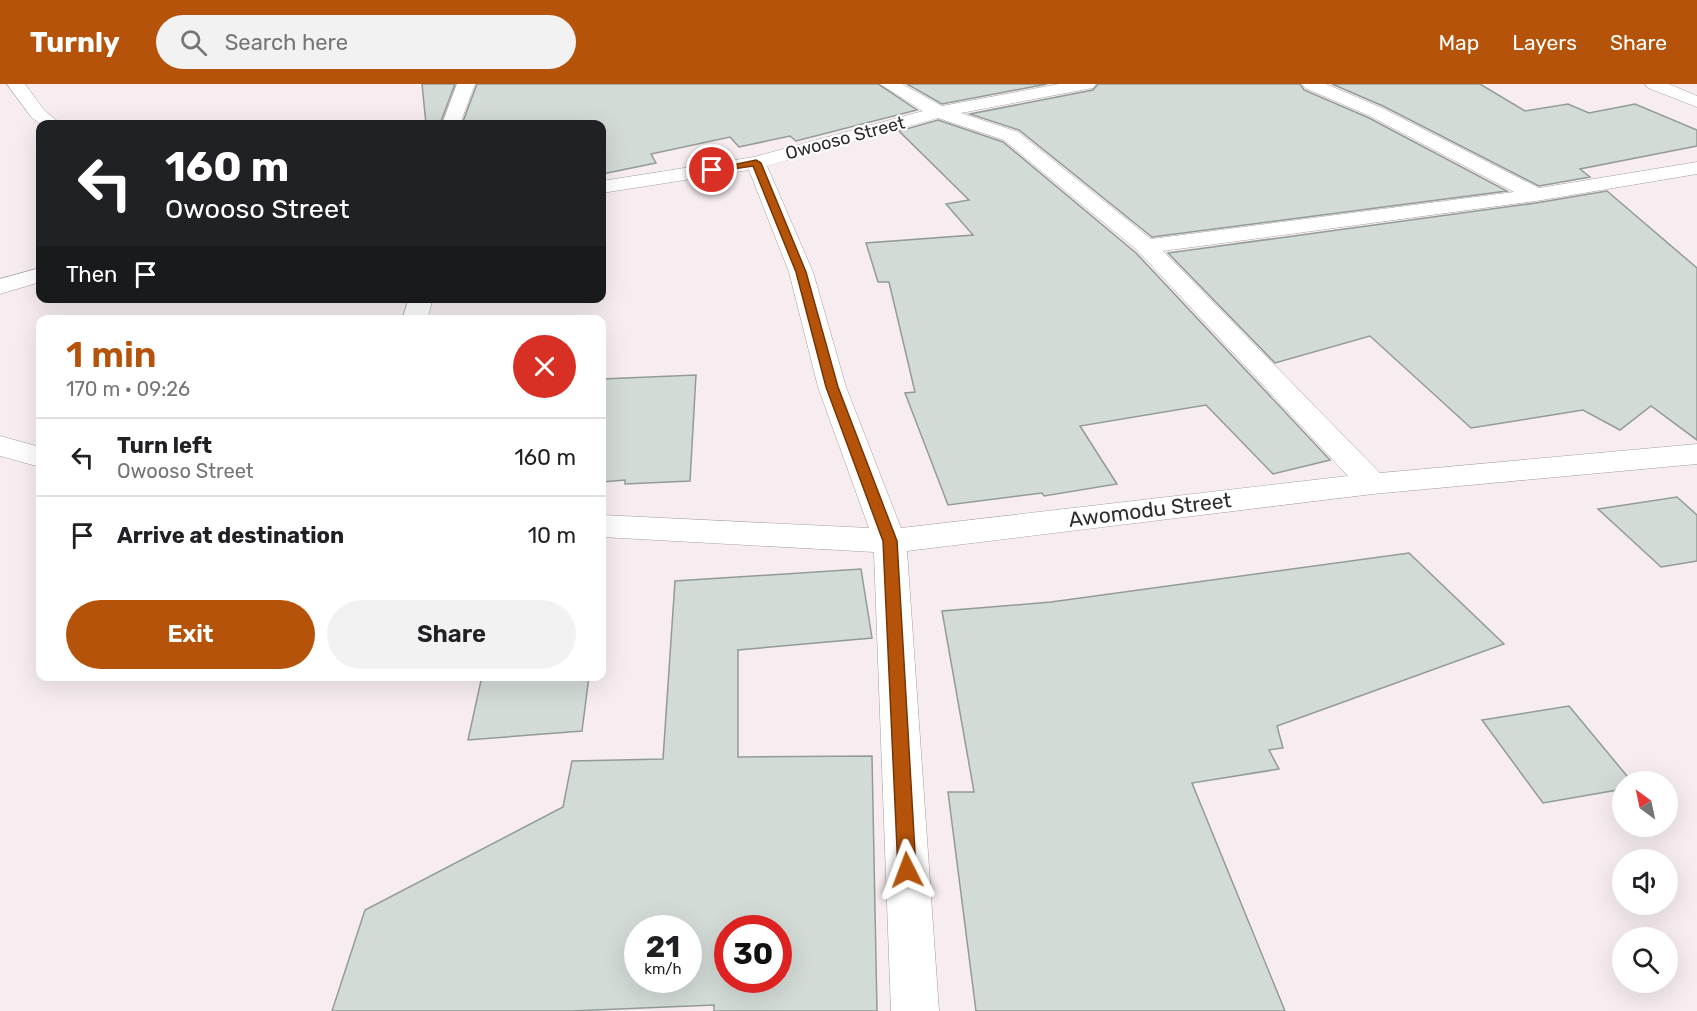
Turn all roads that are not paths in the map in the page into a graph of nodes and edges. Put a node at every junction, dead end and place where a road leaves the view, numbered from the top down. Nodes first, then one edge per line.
1 (16, 84) edge
2 (466, 84) edge
3 (889, 84) edge
4 (1087, 84) edge
5 (1311, 84) edge
6 (1654, 84) edge
7 (1697, 102) edge
8 (939, 112) junction
9 (46, 120) edge
10 (452, 120) edge
11 (756, 163) junction
12 (1697, 168) edge
13 (606, 186) edge
14 (1536, 195) junction
15 (1146, 246) junction
16 (36, 276) edge
17 (0, 287) edge
18 (0, 446) edge
19 (1697, 454) edge
20 (36, 456) edge
21 (1373, 484) junction
22 (606, 526) edge
23 (890, 541) junction
24 (915, 1011) edge

1 - 9 street
2 - 10 street
3 - 8 street
4 - 8 street, Owooso Street
5 - 14 street
6 - 7 street
8 - 11 street, Owooso Street
8 - 15 street
11 - 13 street, Owooso Street
11 - 23 street
12 - 14 street
14 - 15 street
15 - 21 street
16 - 17 street
18 - 20 street
19 - 21 street, Awomodu Street
21 - 23 street, Awomodu Street
22 - 23 street, Awomodu Street
23 - 24 street

